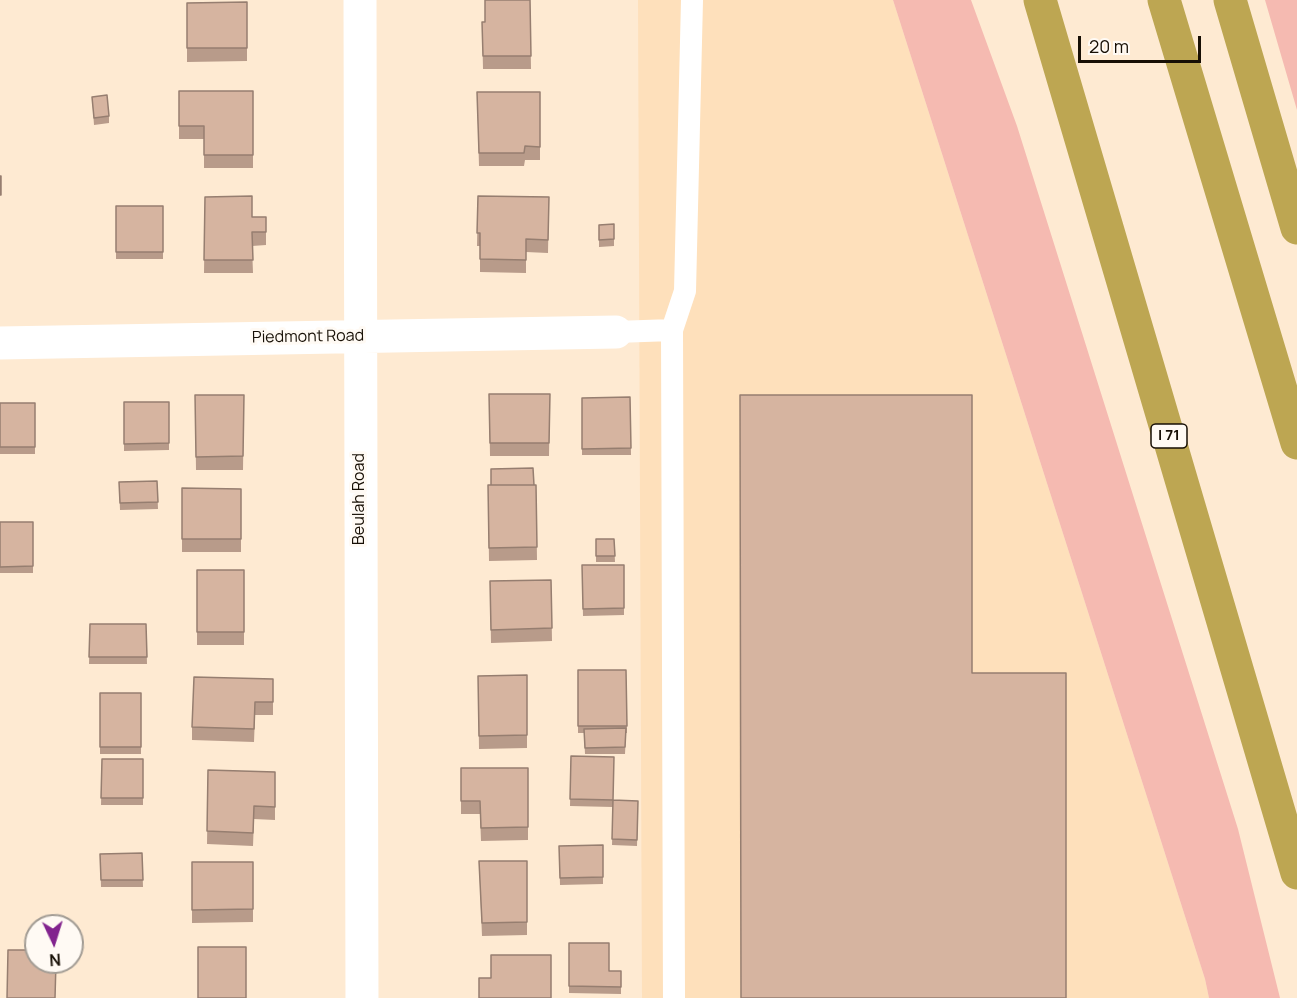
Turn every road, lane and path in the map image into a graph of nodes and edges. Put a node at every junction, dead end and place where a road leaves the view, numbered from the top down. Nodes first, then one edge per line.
1 (360, 0) edge
2 (692, 0) edge
3 (1040, 0) edge
4 (1164, 0) edge
5 (1230, 0) edge
6 (1297, 228) edge
7 (672, 330) junction
8 (616, 332) joint
9 (360, 336) junction
10 (0, 342) edge
11 (1297, 443) edge
12 (1297, 873) edge
13 (362, 998) edge
14 (674, 998) edge

1 - 9 street, Beulah Road
2 - 7 lane
3 - 12 highway, I 71
4 - 11 highway
5 - 6 highway
7 - 8 lane
7 - 14 lane
8 - 9 street, Piedmont Road
9 - 10 street, Piedmont Road
9 - 13 street, Beulah Road

